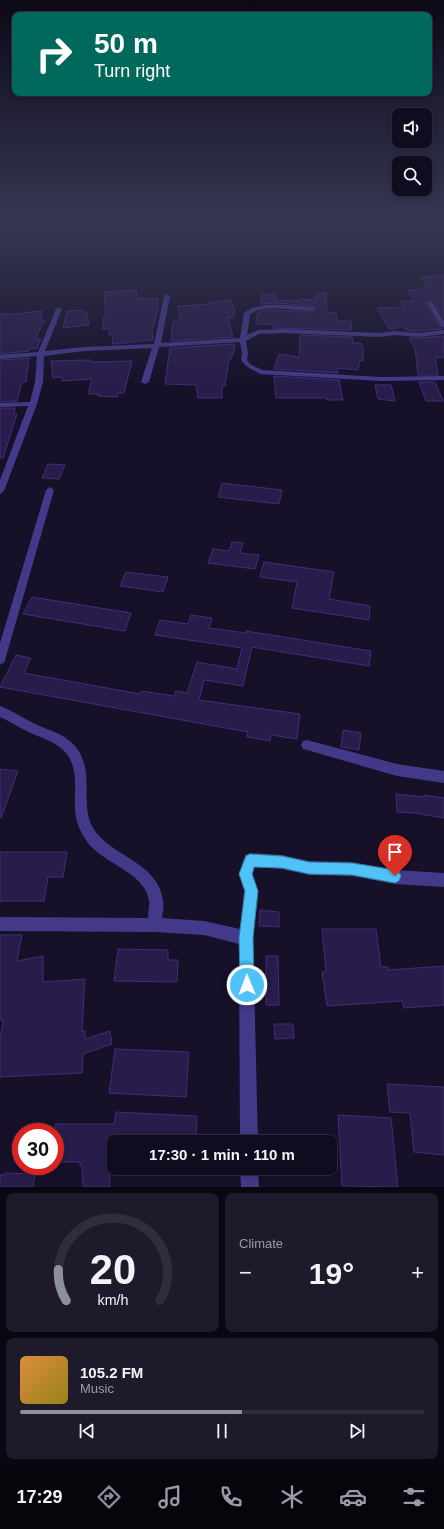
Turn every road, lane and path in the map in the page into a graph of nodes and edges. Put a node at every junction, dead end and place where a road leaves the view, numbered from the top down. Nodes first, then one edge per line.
1 (167, 296) dead end
2 (430, 303) dead end
3 (58, 309) dead end
4 (312, 309) dead end
5 (444, 326) edge
6 (444, 332) edge
7 (243, 340) junction
8 (158, 344) junction
9 (41, 354) junction
10 (0, 357) edge
11 (444, 378) edge
12 (145, 382) dead end
13 (33, 404) junction
14 (0, 405) edge
15 (50, 490) dead end
16 (0, 491) edge
17 (0, 660) edge
18 (0, 711) edge
19 (307, 745) dead end
20 (444, 777) edge
21 (444, 880) edge
22 (0, 924) edge
23 (155, 924) junction
24 (246, 938) junction
25 (249, 1135) edge
26 (249, 1175) edge
27 (250, 1187) edge

1 - 8 street
2 - 5 street
3 - 9 street
4 - 7 street
6 - 7 street
7 - 8 street
7 - 11 street
8 - 9 street
8 - 12 street
9 - 10 street
9 - 13 street
13 - 14 street
13 - 16 street
15 - 17 street
18 - 23 street
19 - 20 street
21 - 24 street
22 - 23 street
23 - 24 street
24 - 25 street
26 - 27 street

